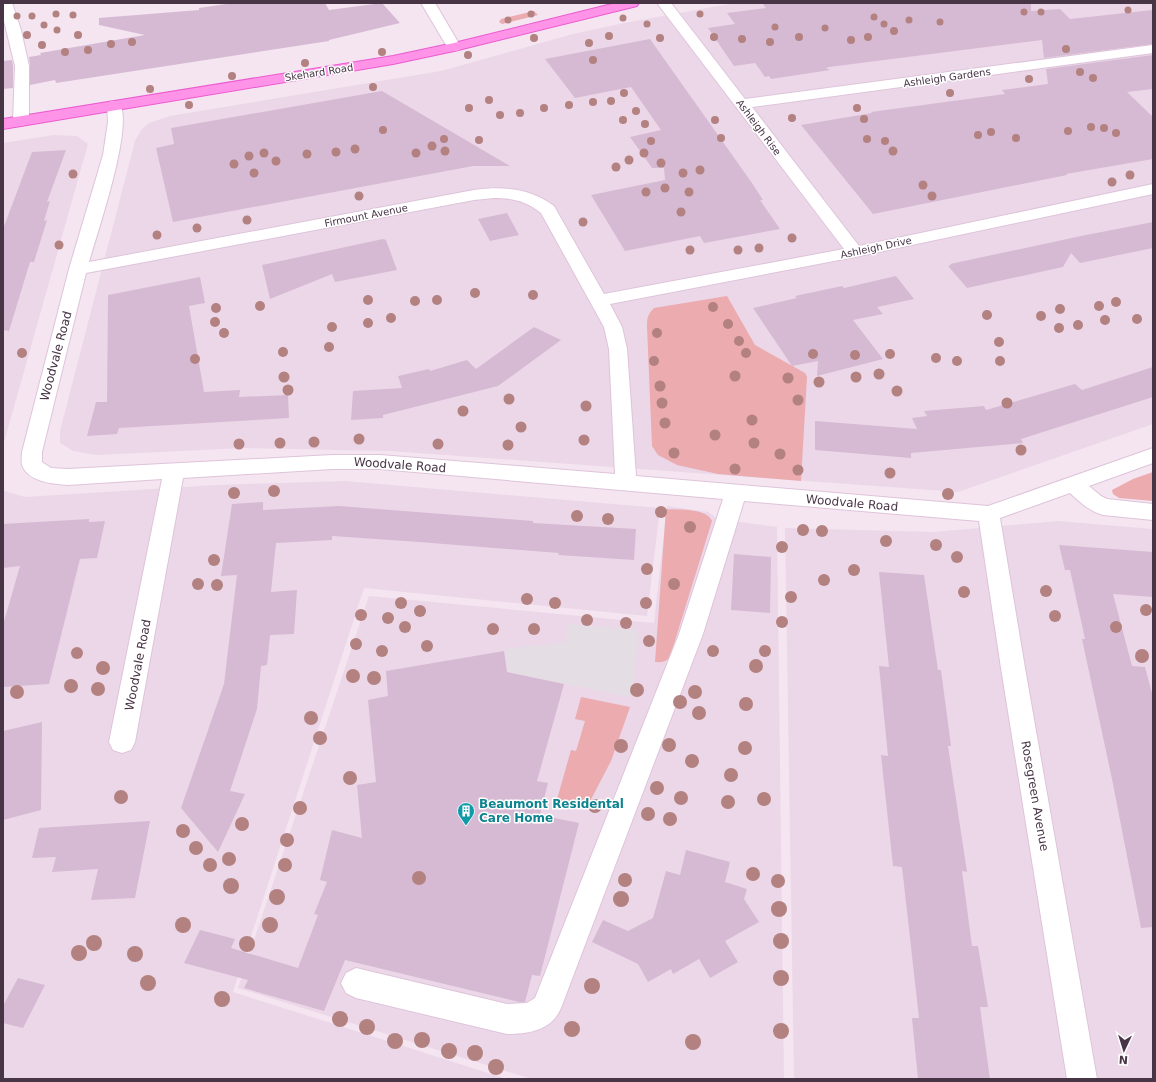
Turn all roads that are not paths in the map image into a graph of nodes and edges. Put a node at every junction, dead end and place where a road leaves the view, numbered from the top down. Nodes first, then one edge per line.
1 (5, 3) edge
2 (428, 3) edge
3 (632, 3) edge
4 (664, 3) edge
5 (454, 47) junction
6 (1153, 49) edge
7 (742, 104) junction
8 (114, 105) junction
9 (21, 121) junction
10 (3, 124) edge
11 (1153, 189) edge
12 (854, 252) junction
13 (78, 269) junction
14 (598, 301) junction
15 (1153, 455) edge
16 (174, 470) junction
17 (626, 483) junction
18 (1073, 483) junction
19 (736, 492) junction
20 (1153, 512) edge
21 (989, 514) junction
22 (122, 742) dead end
23 (356, 983) dead end
24 (1082, 1079) edge

1 - 9 street
2 - 5 street
3 - 5 main road, Skehard Road
4 - 7 street, Ashleigh Rise
5 - 8 main road, Skehard Road
6 - 7 street, Ashleigh Gardens
7 - 12 street, Ashleigh Rise
8 - 9 main road, Skehard Road
8 - 13 street, Woodvale Road
9 - 10 main road, Skehard Road
11 - 12 street, Ashleigh Drive
12 - 14 street, Ashleigh Drive
13 - 14 street, Firmount Avenue
13 - 16 street, Woodvale Road
14 - 17 street
15 - 18 street, Woodvale Road
16 - 17 street, Woodvale Road
16 - 22 street, Woodvale Road
17 - 19 street, Woodvale Road
18 - 20 street
18 - 21 street, Woodvale Road
19 - 21 street, Woodvale Road
19 - 23 street
21 - 24 street, Rosegreen Avenue

